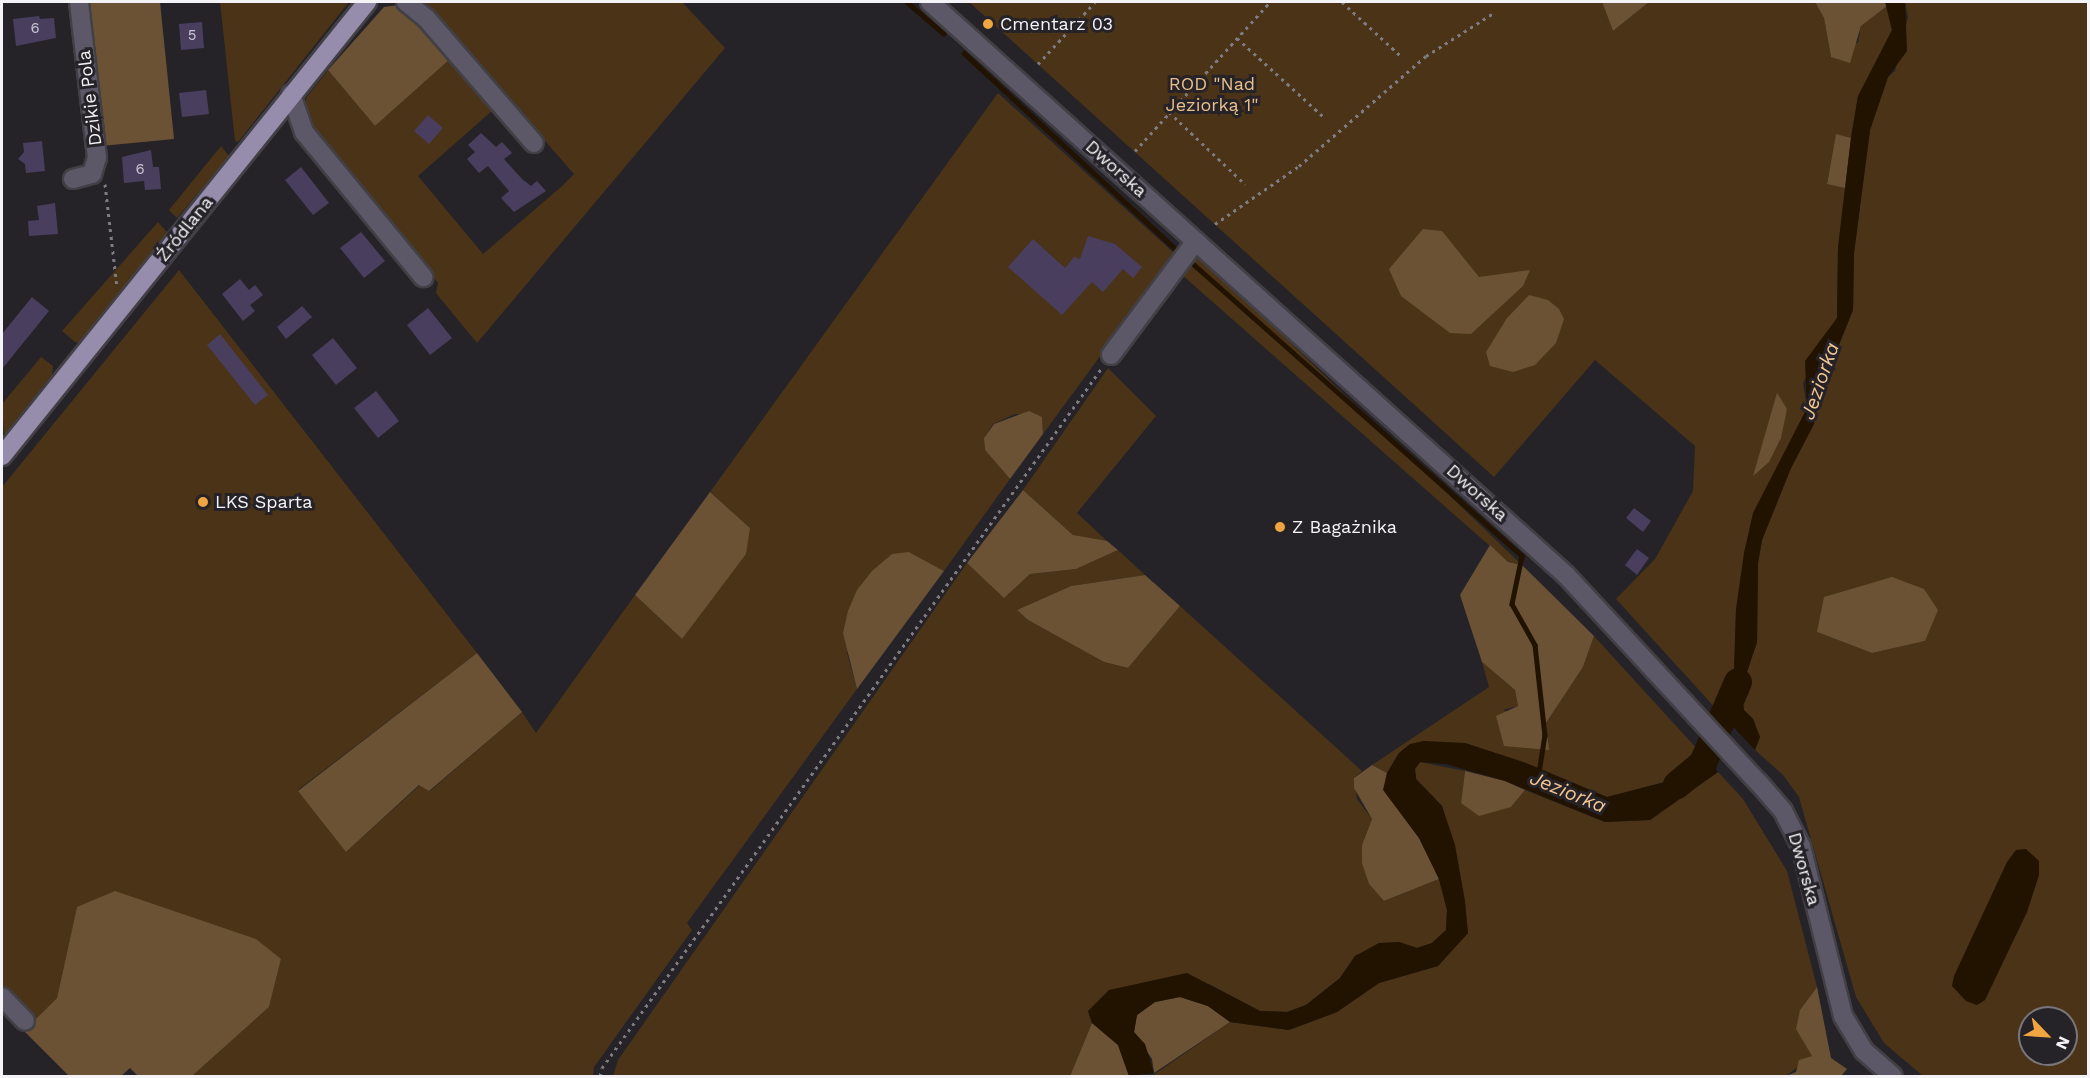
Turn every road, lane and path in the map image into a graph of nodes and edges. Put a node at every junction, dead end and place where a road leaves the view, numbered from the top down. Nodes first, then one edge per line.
1 (79, 2) edge
2 (367, 2) edge
3 (406, 2) edge
4 (930, 2) edge
5 (1095, 2) edge
6 (1270, 2) edge
7 (1342, 2) edge
8 (1495, 12) dead end
9 (1237, 38) junction
10 (1401, 56) dead end
11 (1038, 64) dead end
12 (291, 94) junction
13 (1170, 112) junction
14 (1325, 118) dead end
15 (534, 142) dead end
16 (1134, 151) dead end
17 (95, 167) junction
18 (73, 179) dead end
19 (1245, 184) dead end
20 (1215, 224) dead end
21 (1196, 241) junction
22 (423, 277) dead end
23 (118, 298) dead end
24 (1111, 355) joint
25 (2, 456) edge
26 (2, 998) edge
27 (25, 1021) dead end
28 (1872, 1071) edge
29 (600, 1077) edge
30 (1893, 1077) edge

1 - 17 street, Dzikie Pola
2 - 12 main road, Źródlana
3 - 15 street
4 - 21 street, Dworska
5 - 11 path
6 - 9 path
7 - 10 path
8 - 20 path
9 - 13 path
9 - 14 path
12 - 22 street
12 - 25 main road, Źródlana
13 - 16 path
13 - 19 path
17 - 18 street, Dzikie Pola
17 - 23 path
21 - 24 street
21 - 28 street, Dworska
24 - 29 path
26 - 27 street
28 - 30 street, Dworska

